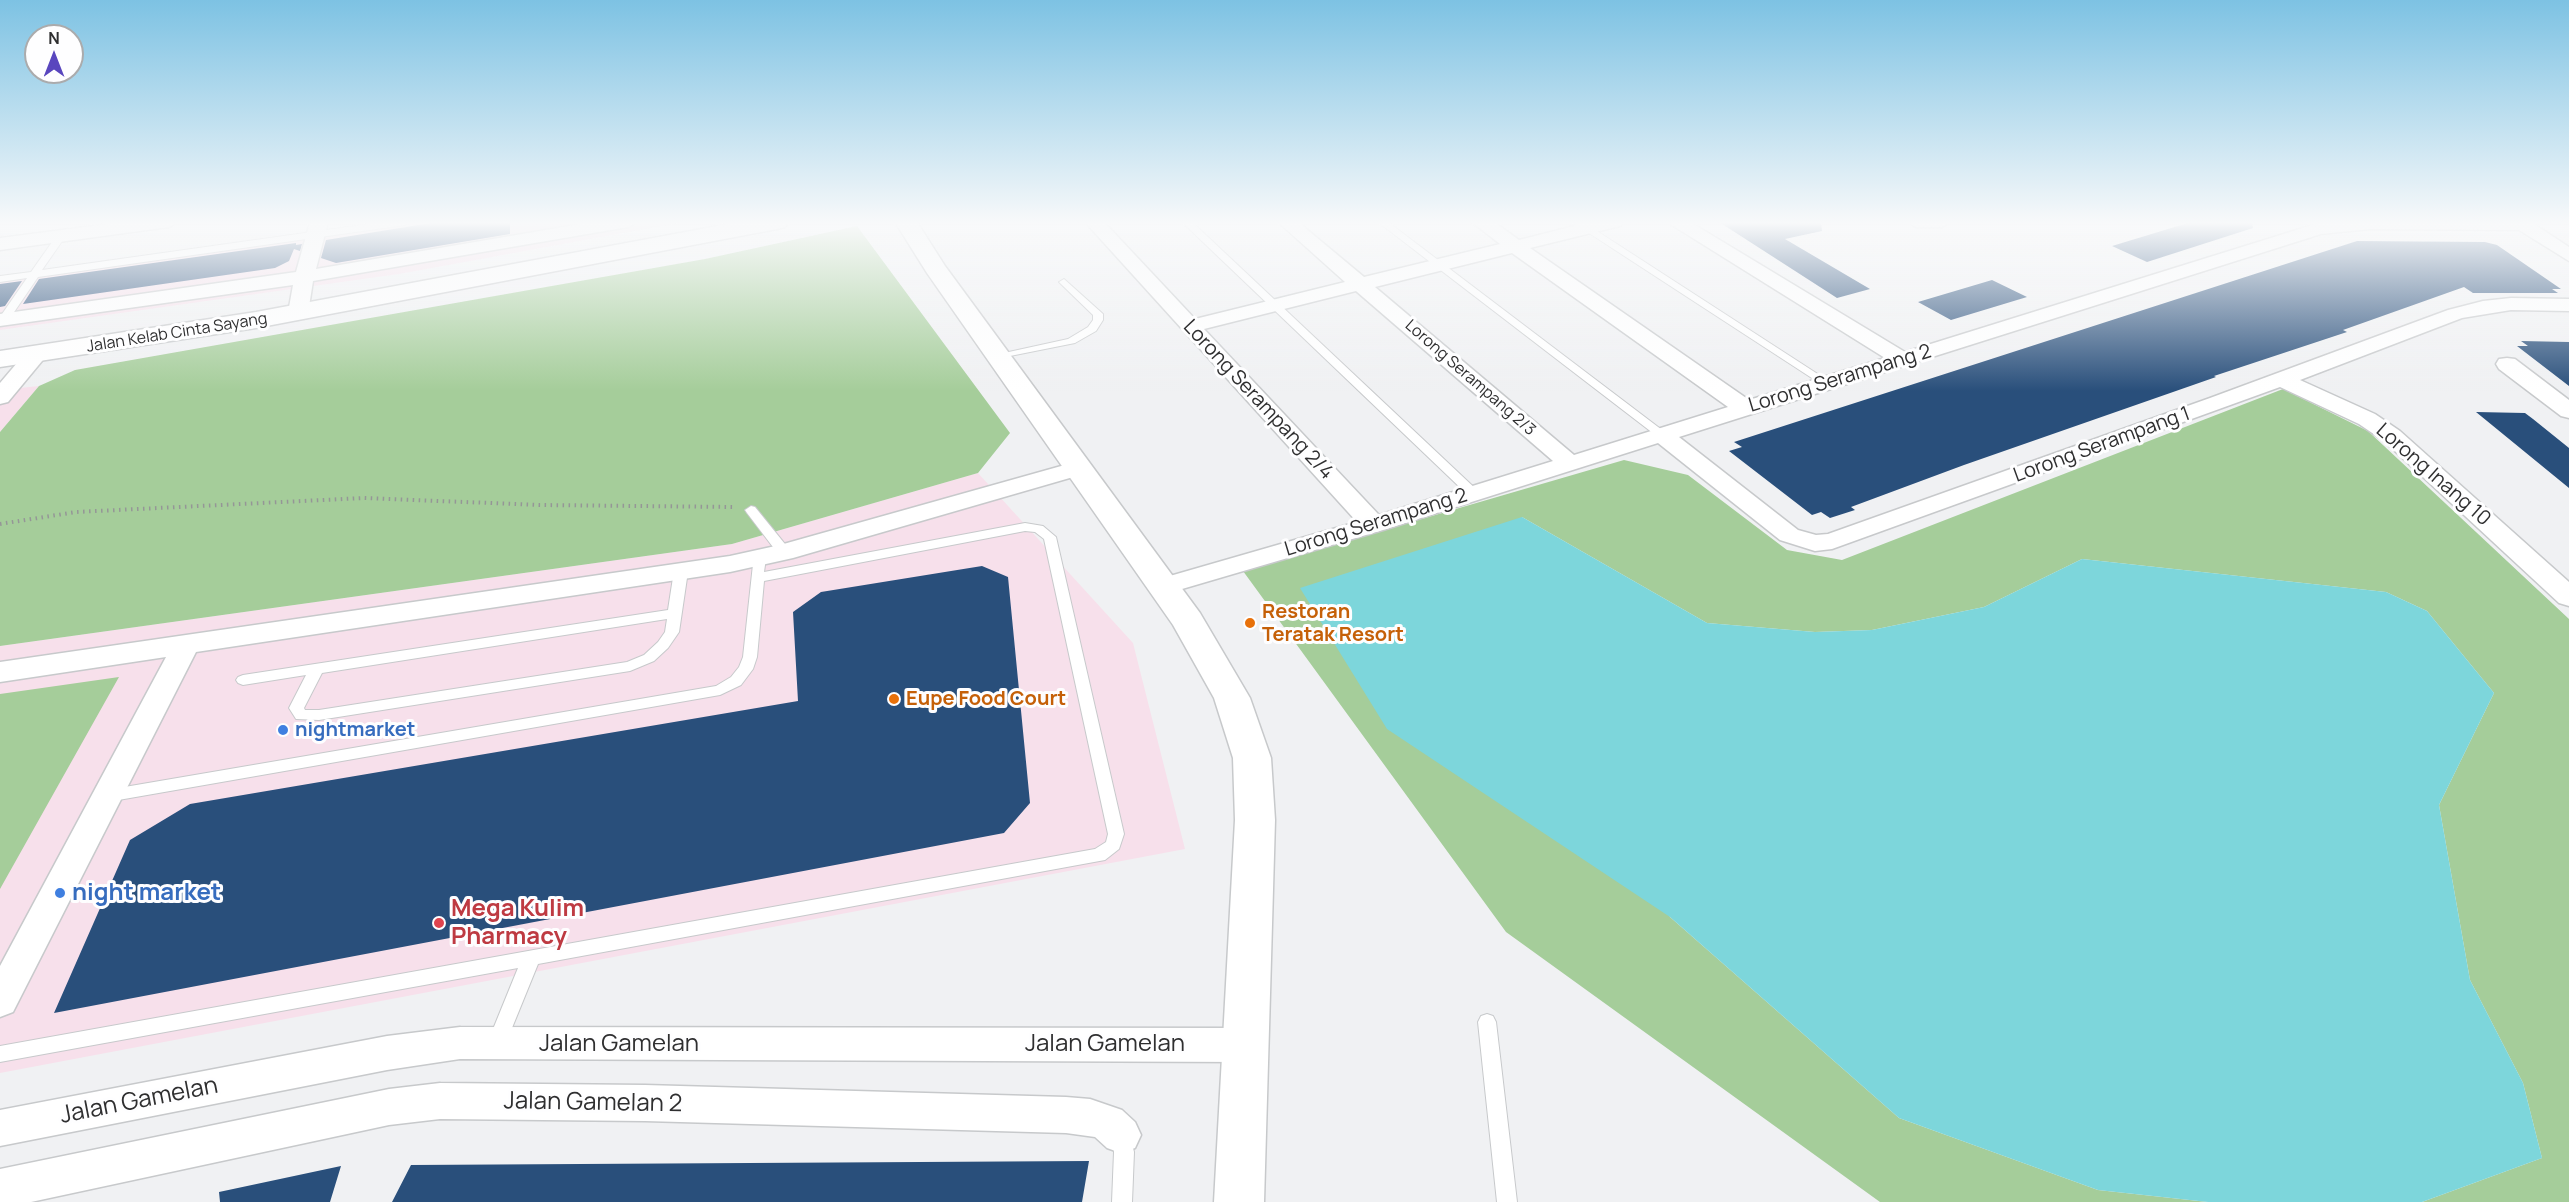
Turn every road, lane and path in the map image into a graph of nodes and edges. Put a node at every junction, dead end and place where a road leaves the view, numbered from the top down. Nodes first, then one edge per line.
1 (31, 278) edge
2 (296, 278) edge
3 (304, 278) edge
4 (482, 278) edge
5 (944, 278) edge
6 (1146, 278) edge
7 (1245, 278) edge
8 (1353, 278) edge
9 (1390, 278) edge
10 (1456, 278) edge
11 (1560, 278) edge
12 (1662, 278) edge
13 (1769, 278) edge
14 (2164, 278) edge
15 (1064, 282) dead end
16 (1361, 285) junction
17 (2569, 305) edge
18 (1275, 306) junction
19 (298, 313) junction
20 (2, 319) edge
21 (1190, 326) junction
22 (36, 355) junction
23 (999, 357) junction
24 (0, 359) edge
25 (1902, 359) junction
26 (2507, 364) dead end
27 (2280, 379) junction
28 (1825, 382) junction
29 (0, 398) edge
30 (1745, 408) junction
31 (2569, 411) edge
32 (1662, 435) junction
33 (1570, 464) junction
34 (1079, 468) junction
35 (1474, 494) junction
36 (751, 510) joint
37 (0, 524) edge
38 (1374, 525) junction
39 (767, 563) junction
40 (681, 571) junction
41 (1165, 586) junction
42 (2569, 597) edge
43 (676, 614) junction
44 (186, 645) junction
45 (317, 668) junction
46 (0, 672) edge
47 (243, 680) dead end
48 (107, 796) junction
49 (532, 956) junction
50 (0, 1001) edge
51 (1487, 1022) dead end
52 (496, 1044) junction
53 (1247, 1045) junction
54 (0, 1054) edge
55 (0, 1128) edge
56 (1121, 1135) joint
57 (0, 1189) edge
58 (1122, 1202) edge
59 (1239, 1202) edge
60 (1507, 1202) edge

1 - 20 lane
2 - 20 street
3 - 19 street
4 - 19 main road, Jalan Kelab Cinta Sayang
5 - 23 main road
6 - 21 street, Lorong Serampang 2/4
7 - 18 lane
8 - 16 street, Lorong Serampang 2/3
9 - 16 street
10 - 32 lane
11 - 30 street
12 - 28 lane
13 - 25 street
14 - 25 street, Lorong Serampang 2
15 - 23 lane
16 - 18 street
16 - 33 street, Lorong Serampang 2/3
17 - 27 street, Lorong Serampang 1
18 - 21 street
18 - 35 lane
19 - 22 main road, Jalan Kelab Cinta Sayang
21 - 38 street, Lorong Serampang 2/4
22 - 24 main road, Jalan Kelab Cinta Sayang
22 - 29 street
23 - 34 main road
25 - 28 street, Lorong Serampang 2
26 - 31 street
27 - 32 street, Lorong Serampang 1
27 - 42 street, Lorong Inang 10
28 - 30 street, Lorong Serampang 2
30 - 32 street, Lorong Serampang 2
32 - 33 street, Lorong Serampang 2
33 - 35 street, Lorong Serampang 2
34 - 39 street
34 - 41 main road
35 - 38 street, Lorong Serampang 2
36 - 37 path
36 - 39 lane
38 - 41 street, Lorong Serampang 2
39 - 40 street
39 - 48 lane
39 - 49 lane
40 - 43 lane
40 - 44 street
41 - 53 main road
43 - 45 lane
43 - 45 lane
44 - 46 street
44 - 48 street
45 - 47 lane
48 - 50 street
49 - 52 lane
49 - 54 lane
51 - 60 lane
52 - 53 street, Jalan Gamelan
52 - 55 street, Jalan Gamelan
53 - 59 main road
56 - 57 street, Jalan Gamelan 2
56 - 58 lane, Jalan Gamelan 2

